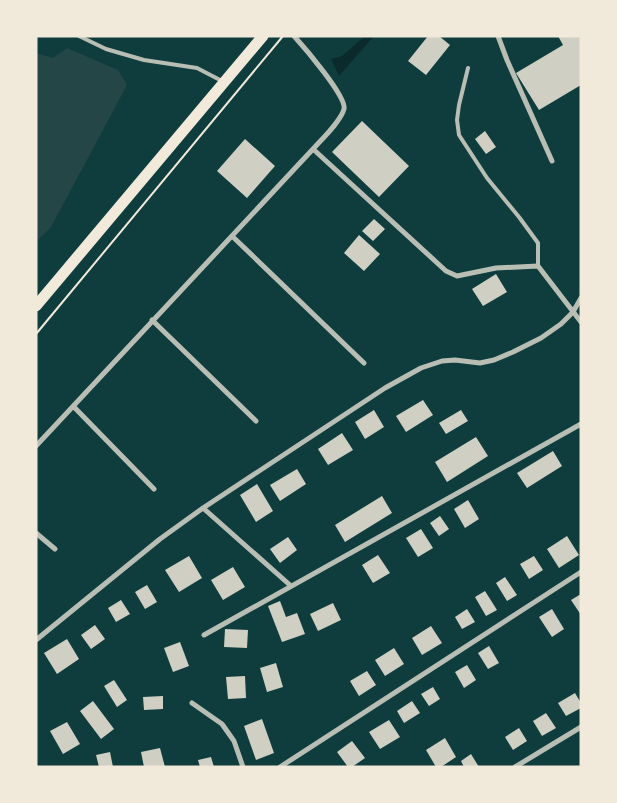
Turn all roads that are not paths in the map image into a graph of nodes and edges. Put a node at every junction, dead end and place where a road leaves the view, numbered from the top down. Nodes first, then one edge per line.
1 (79, 36) edge
2 (263, 36) edge
3 (294, 36) edge
4 (498, 36) edge
5 (468, 68) dead end
6 (224, 82) junction
7 (313, 149) junction
8 (552, 161) dead end
9 (232, 236) junction
10 (538, 266) junction
11 (581, 298) edge
12 (36, 306) edge
13 (574, 312) junction
14 (152, 320) junction
15 (581, 322) edge
16 (364, 363) dead end
17 (74, 406) junction
18 (256, 420) dead end
19 (581, 424) edge
20 (36, 435) edge
21 (42, 440) junction
22 (36, 446) edge
23 (154, 489) dead end
24 (204, 508) junction
25 (36, 533) edge
26 (55, 549) dead end
27 (581, 572) edge
28 (291, 586) junction
29 (204, 635) dead end
30 (36, 640) edge
31 (192, 703) dead end
32 (581, 727) edge
33 (243, 767) edge
34 (280, 767) edge
35 (515, 767) edge

1 - 6 lane
2 - 6 main road
3 - 7 street
4 - 8 street
5 - 10 lane
6 - 12 main road
7 - 9 street
7 - 10 street
9 - 14 street
9 - 16 street
10 - 13 street
11 - 13 street
13 - 15 street
13 - 24 street
14 - 17 street
14 - 18 street
17 - 21 street
17 - 23 street
19 - 28 street
20 - 21 street
21 - 22 street
24 - 28 street
24 - 30 street
25 - 26 street
27 - 34 street
28 - 29 street
31 - 33 street
32 - 35 street

